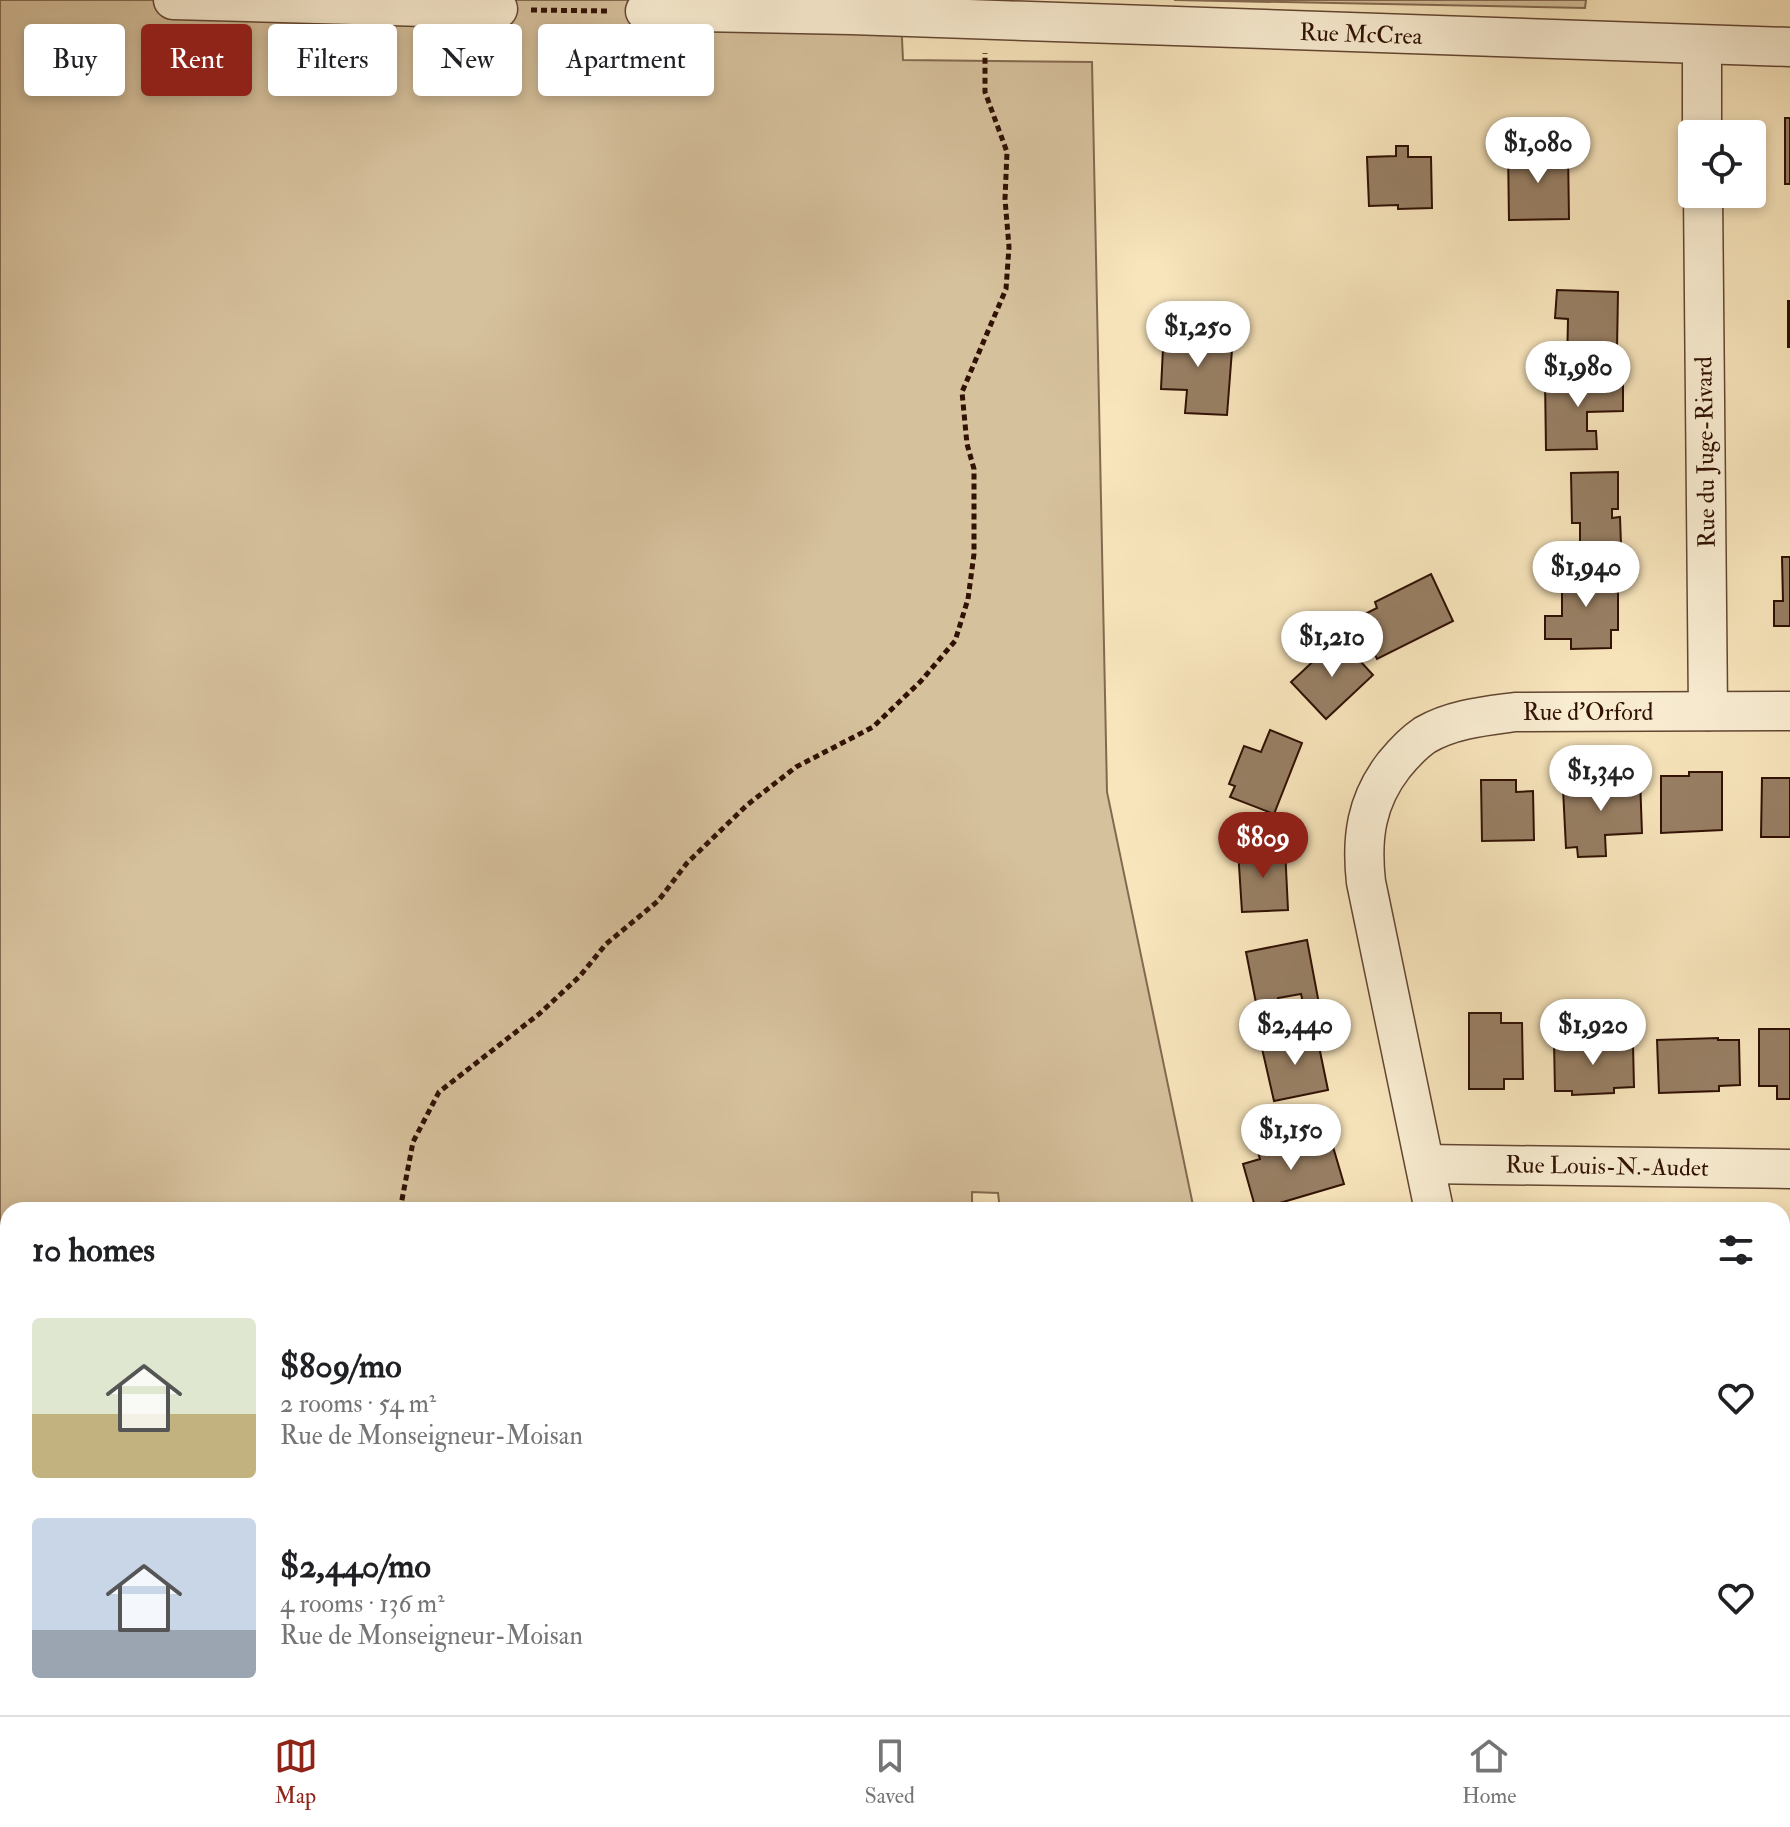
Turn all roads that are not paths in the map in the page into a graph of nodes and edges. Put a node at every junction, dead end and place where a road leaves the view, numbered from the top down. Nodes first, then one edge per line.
1 (173, 0) edge
2 (851, 7) edge
3 (498, 9) road end
4 (645, 11) road end
5 (1702, 46) junction
6 (1790, 47) edge
7 (1702, 120) edge
8 (1703, 208) edge
9 (1708, 711) junction
10 (1790, 711) edge
11 (1425, 1164) junction
12 (1790, 1169) edge
13 (1432, 1202) edge

1 - 3 street
2 - 4 street, Rue McCrea
2 - 5 street, Rue McCrea
5 - 6 street, Rue McCrea
5 - 7 street
8 - 9 street, Rue du Juge-Rivard
9 - 10 street, Rue d'Orford
9 - 11 street, Rue d'Orford
11 - 12 street, Rue Louis-N.-Audet
11 - 13 street

